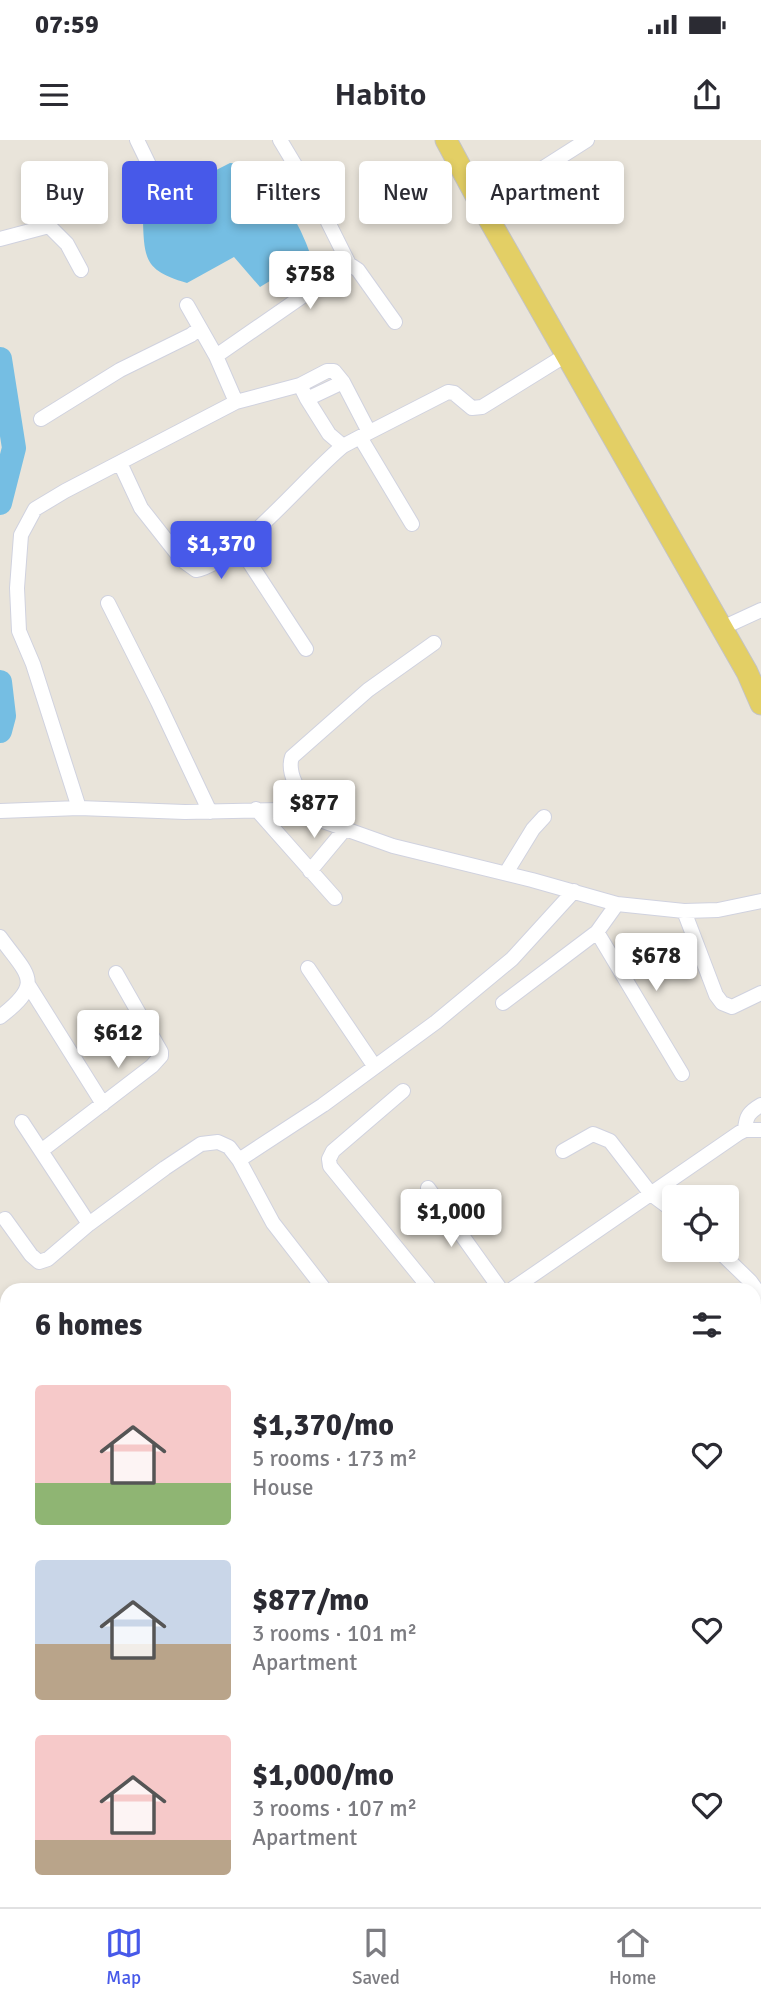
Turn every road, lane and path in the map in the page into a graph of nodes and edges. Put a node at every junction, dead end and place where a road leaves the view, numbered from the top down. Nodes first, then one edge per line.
1 (137, 140) edge
2 (280, 140) edge
3 (446, 140) edge
4 (587, 140) edge
5 (147, 161) edge
6 (554, 161) edge
7 (466, 177) edge
8 (492, 224) edge
9 (0, 239) edge
10 (349, 264) junction
11 (81, 270) dead end
12 (187, 305) dead end
13 (395, 322) dead end
14 (200, 328) junction
15 (566, 355) junction
16 (216, 356) junction
17 (344, 382) junction
18 (300, 385) junction
19 (307, 399) junction
20 (236, 402) junction
21 (41, 419) dead end
22 (365, 435) junction
23 (343, 446) junction
24 (120, 463) junction
25 (412, 524) dead end
26 (238, 545) junction
27 (108, 603) dead end
28 (761, 610) edge
29 (722, 628) junction
30 (433, 643) dead end
31 (306, 649) dead end
32 (761, 704) edge
33 (79, 808) junction
34 (256, 810) junction
35 (0, 811) edge
36 (210, 812) junction
37 (544, 817) dead end
38 (317, 819) junction
39 (345, 829) junction
40 (310, 872) junction
41 (506, 873) junction
42 (574, 891) junction
43 (335, 898) dead end
44 (761, 901) edge
45 (617, 904) junction
46 (684, 911) junction
47 (597, 932) junction
48 (2, 942) edge
49 (308, 968) dead end
50 (116, 973) dead end
51 (29, 986) junction
52 (761, 993) edge
53 (503, 1003) dead end
54 (0, 1017) edge
55 (375, 1067) junction
56 (682, 1074) dead end
57 (403, 1091) dead end
58 (103, 1104) junction
59 (761, 1105) edge
60 (22, 1122) dead end
61 (745, 1130) junction
62 (761, 1130) edge
63 (41, 1151) junction
64 (563, 1151) dead end
65 (239, 1160) junction
66 (428, 1188) dead end
67 (651, 1194) junction
68 (662, 1202) edge
69 (5, 1219) dead end
70 (89, 1224) junction
71 (730, 1262) edge
72 (320, 1283) edge
73 (425, 1283) edge
74 (496, 1283) edge
75 (522, 1283) edge
76 (751, 1283) edge

1 - 5 street
2 - 10 street
3 - 7 main road
4 - 6 street
8 - 15 main road
9 - 11 street
10 - 13 street
10 - 16 street
12 - 14 street
14 - 16 street
14 - 21 street
15 - 22 street
15 - 29 main road
16 - 20 street
17 - 18 street
17 - 19 street
17 - 22 street
18 - 19 street
18 - 20 street
19 - 23 street
20 - 24 street
22 - 23 street
22 - 25 street
23 - 26 street
24 - 26 street
24 - 33 street
26 - 31 street
27 - 36 street
28 - 29 street
29 - 32 main road
30 - 38 street
33 - 35 street
33 - 36 street
34 - 36 street
34 - 38 street
34 - 40 street
37 - 41 street
38 - 39 street
39 - 40 street
39 - 41 street
40 - 43 street
41 - 42 street
42 - 45 street
42 - 55 street
44 - 46 street
45 - 46 street
45 - 47 street
46 - 52 street
47 - 53 street
47 - 56 street
48 - 51 street
49 - 55 street
50 - 58 street
51 - 54 street
51 - 58 street
55 - 65 street
57 - 73 street
58 - 63 street
59 - 61 street
60 - 63 street
61 - 62 street
61 - 67 street
63 - 70 street
64 - 67 street
65 - 70 street
65 - 72 street
66 - 74 street
67 - 68 street
67 - 75 street
69 - 70 street
71 - 76 street

